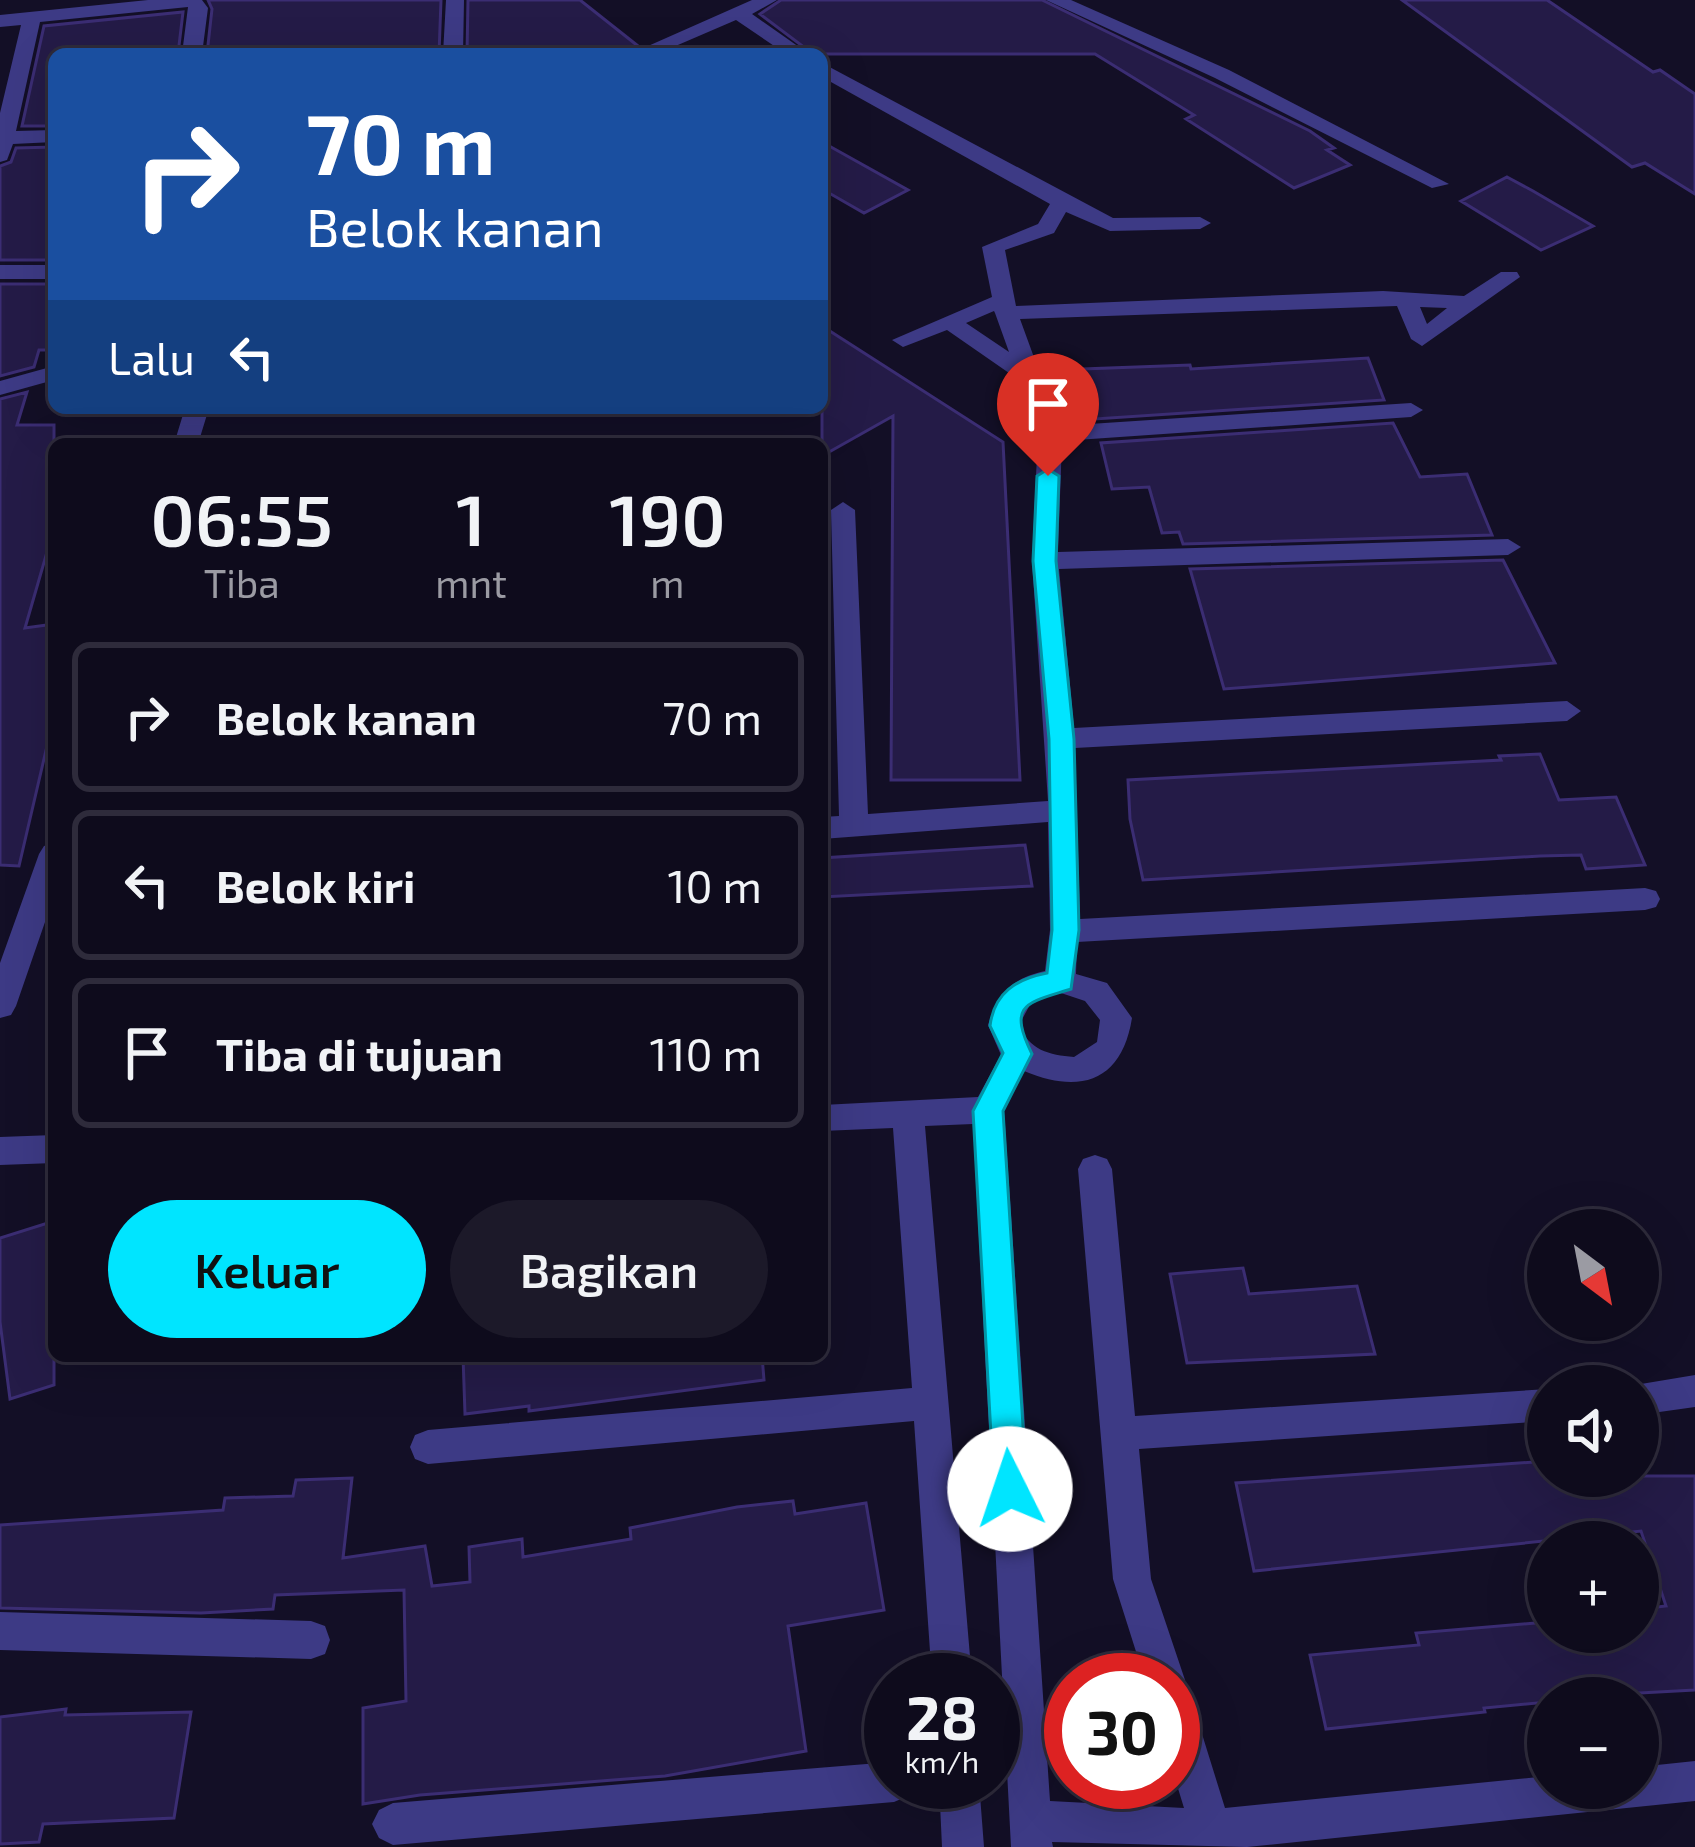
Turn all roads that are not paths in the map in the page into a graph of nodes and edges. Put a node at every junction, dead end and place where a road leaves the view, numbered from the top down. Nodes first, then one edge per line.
1 (455, 0) edge
2 (767, 0) edge
3 (1055, 0) edge
4 (738, 13) junction
5 (32, 18) junction
6 (0, 21) edge
7 (193, 48) edge
8 (453, 48) edge
9 (654, 48) edge
10 (790, 48) edge
11 (828, 73) edge
12 (48, 137) edge
13 (3, 147) edge
14 (1439, 184) dead end
15 (1062, 202) junction
16 (1200, 223) dead end
17 (1110, 224) junction
18 (1046, 228) junction
19 (0, 272) edge
20 (48, 272) edge
21 (1509, 277) dead end
22 (1405, 299) junction
23 (1468, 303) junction
24 (1005, 306) junction
25 (949, 321) junction
26 (903, 340) dead end
27 (48, 375) edge
28 (1030, 377) junction
29 (0, 388) edge
30 (48, 388) edge
31 (1411, 410) dead end
32 (1050, 434) junction
33 (843, 511) dead end
34 (1508, 547) dead end
35 (1045, 561) junction
36 (836, 699) edge
37 (1567, 711) dead end
38 (1061, 739) junction
39 (1063, 810) junction
40 (854, 826) junction
41 (828, 828) edge
42 (48, 871) edge
43 (1646, 899) dead end
44 (1065, 930) junction
45 (1061, 981) junction
46 (0, 1006) edge
47 (1018, 1054) junction
48 (988, 1111) junction
49 (908, 1112) junction
50 (828, 1118) edge
51 (48, 1149) edge
52 (0, 1151) edge
53 (1095, 1168) dead end
54 (1695, 1391) edge
55 (1659, 1396) edge
56 (933, 1403) junction
57 (1527, 1406) edge
58 (1117, 1434) junction
59 (428, 1447) dead end
60 (0, 1631) edge
61 (310, 1640) dead end
62 (950, 1653) edge
63 (1156, 1653) edge
64 (1695, 1781) edge
65 (864, 1785) edge
66 (1659, 1785) edge
67 (1200, 1793) edge
68 (1527, 1800) edge
69 (960, 1809) edge
70 (393, 1824) dead end
71 (1031, 1833) edge
72 (1214, 1838) edge
73 (963, 1847) edge

1 - 8 street
2 - 4 street
3 - 14 street
4 - 9 street
4 - 10 street
5 - 6 street
5 - 7 street
5 - 13 street
11 - 15 street
12 - 13 street
15 - 17 street
15 - 18 street
16 - 17 street
17 - 18 street
18 - 24 street
19 - 20 street
21 - 23 street
22 - 23 street
22 - 23 street
22 - 24 street
24 - 25 street
24 - 28 street
25 - 26 street
25 - 28 street
27 - 29 street
28 - 32 street
29 - 30 street
31 - 32 street
32 - 35 street
33 - 36 street
34 - 35 street
35 - 38 street
36 - 40 street
37 - 38 street
38 - 39 street
39 - 40 street
39 - 44 street
40 - 41 street
42 - 46 street
43 - 44 street
44 - 45 street
45 - 47 street
45 - 47 street
47 - 48 street
48 - 49 street
48 - 71 street
49 - 50 street
49 - 56 street
51 - 52 street
53 - 58 street
54 - 55 street
56 - 59 street
56 - 62 street
57 - 58 street
58 - 63 street
60 - 61 street
64 - 66 street
65 - 70 street
67 - 72 street
68 - 72 street
69 - 73 street
71 - 72 street

